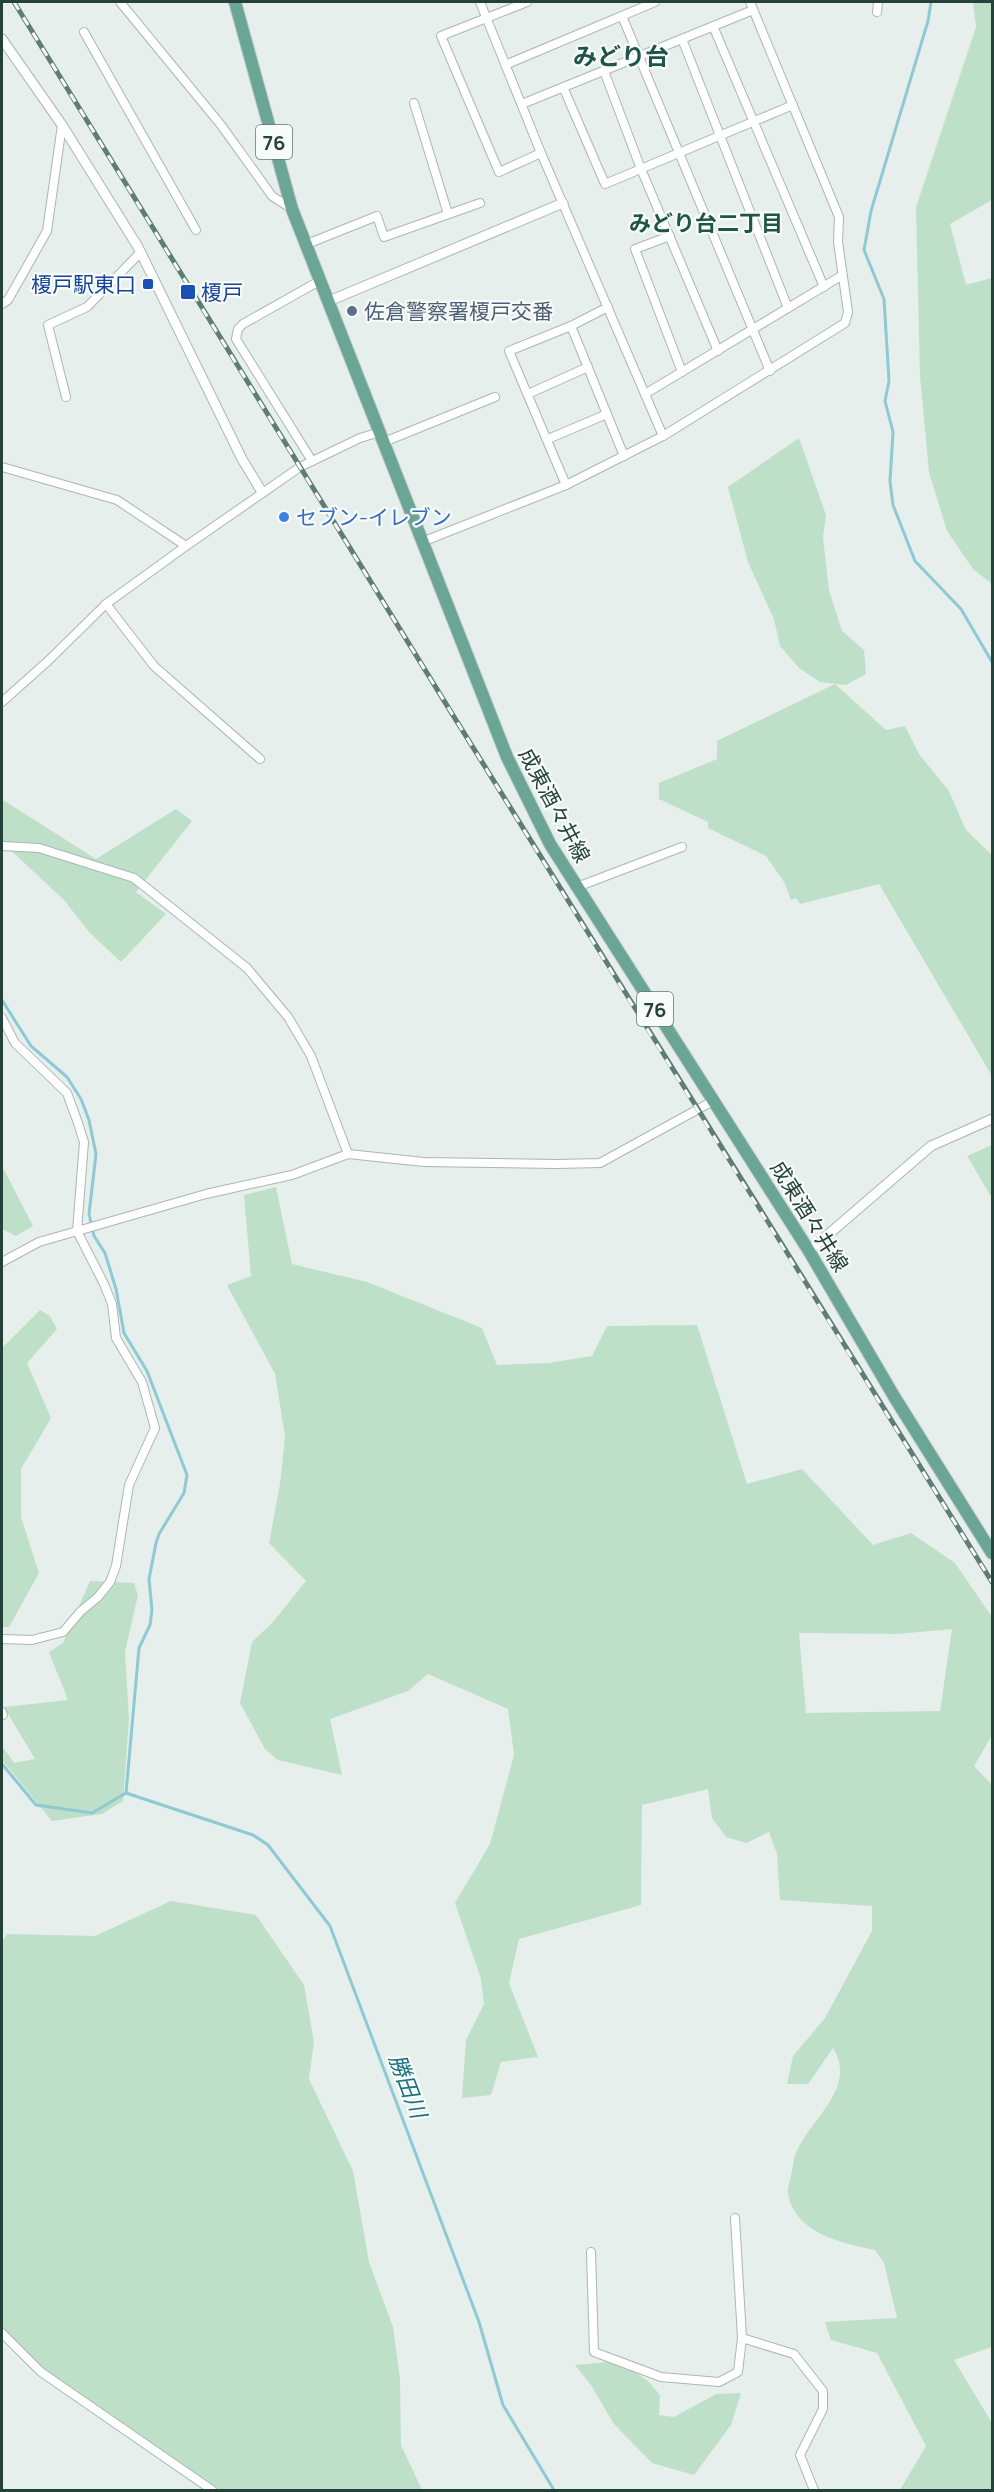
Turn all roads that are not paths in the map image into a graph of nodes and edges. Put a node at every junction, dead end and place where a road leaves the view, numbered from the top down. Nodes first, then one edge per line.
1 (120, 2) edge
2 (235, 2) edge
3 (480, 2) edge
4 (527, 2) edge
5 (655, 2) edge
6 (878, 2) edge
7 (751, 6) edge
8 (877, 12) dead end
9 (622, 16) junction
10 (486, 19) junction
11 (713, 26) junction
12 (84, 32) dead end
13 (2, 39) edge
14 (682, 39) junction
15 (638, 57) junction
16 (505, 65) junction
17 (604, 71) junction
18 (563, 87) junction
19 (414, 104) dead end
20 (522, 104) junction
21 (793, 105) junction
22 (754, 121) junction
23 (62, 125) junction
24 (721, 135) junction
25 (541, 153) junction
26 (680, 153) junction
27 (641, 169) junction
28 (480, 203) dead end
29 (563, 203) junction
30 (292, 209) junction
31 (447, 214) junction
32 (196, 230) dead end
33 (670, 236) junction
34 (307, 244) junction
35 (141, 252) junction
36 (841, 276) junction
37 (321, 280) junction
38 (824, 287) junction
39 (329, 301) junction
40 (2, 304) edge
41 (608, 307) junction
42 (788, 308) junction
43 (571, 326) junction
44 (752, 330) junction
45 (718, 351) junction
46 (588, 367) junction
47 (770, 371) junction
48 (682, 372) junction
49 (528, 394) junction
50 (645, 394) junction
51 (66, 397) dead end
52 (495, 397) dead end
53 (607, 414) junction
54 (663, 436) junction
55 (382, 437) junction
56 (548, 439) junction
57 (624, 456) junction
58 (312, 461) junction
59 (2, 467) edge
60 (566, 485) junction
61 (262, 492) junction
62 (422, 543) junction
63 (186, 546) junction
64 (106, 604) junction
65 (2, 702) edge
66 (260, 759) dead end
67 (2, 846) edge
68 (682, 847) dead end
69 (577, 887) junction
70 (2, 1018) edge
71 (713, 1101) junction
72 (993, 1119) edge
73 (348, 1154) junction
74 (76, 1231) junction
75 (809, 1251) junction
76 (2, 1262) edge
77 (993, 1553) edge
78 (2, 1639) edge
79 (735, 2217) dead end
80 (591, 2252) dead end
81 (2, 2333) edge
82 (742, 2338) junction
83 (212, 2490) edge
84 (814, 2490) edge

1 - 30 street
2 - 30 main road, 成東酒々井線 / 76
3 - 10 street
4 - 10 street
5 - 9 street
6 - 8 street
7 - 11 street
7 - 21 street
9 - 15 street
9 - 16 street
10 - 16 street
10 - 25 street
11 - 14 street
11 - 22 street
12 - 32 street
13 - 23 street
14 - 15 street
14 - 24 street
15 - 17 street
15 - 26 street
16 - 20 street
17 - 18 street
17 - 27 street
18 - 20 street
18 - 27 street
19 - 31 street
20 - 25 street
21 - 22 street
21 - 36 street
22 - 24 street
22 - 38 street
23 - 35 street
23 - 40 street
24 - 26 street
24 - 42 street
25 - 29 street
26 - 27 street
26 - 44 street
27 - 33 street
28 - 31 street
29 - 39 street
29 - 41 street
30 - 34 main road, 成東酒々井線 / 76
31 - 34 street
33 - 45 street
33 - 48 street
34 - 37 main road, 成東酒々井線 / 76
35 - 51 street
35 - 61 street
36 - 38 street
36 - 47 street
37 - 39 main road, 成東酒々井線 / 76
37 - 58 street
38 - 42 street
39 - 55 main road, 成東酒々井線 / 76
41 - 43 street
41 - 50 street
42 - 44 street
43 - 46 street
43 - 49 street
44 - 45 street
44 - 47 street
45 - 48 street
46 - 49 street
46 - 53 street
47 - 54 street
48 - 50 street
49 - 56 street
50 - 54 street
52 - 55 street
53 - 56 street
53 - 57 street
54 - 57 street
55 - 58 street
55 - 62 main road, 成東酒々井線 / 76
56 - 60 street
57 - 60 street
58 - 61 street
59 - 63 street
60 - 62 street
61 - 63 street
62 - 69 main road, 成東酒々井線 / 76
63 - 64 street
64 - 65 street
64 - 66 street
67 - 73 street
68 - 69 street
69 - 71 main road, 成東酒々井線 / 76
70 - 74 street
71 - 73 street
71 - 75 main road, 成東酒々井線 / 76
72 - 75 street
73 - 74 street
74 - 76 street
74 - 78 street
75 - 77 main road, 成東酒々井線 / 76
79 - 82 street
80 - 82 street
81 - 83 street
82 - 84 street

